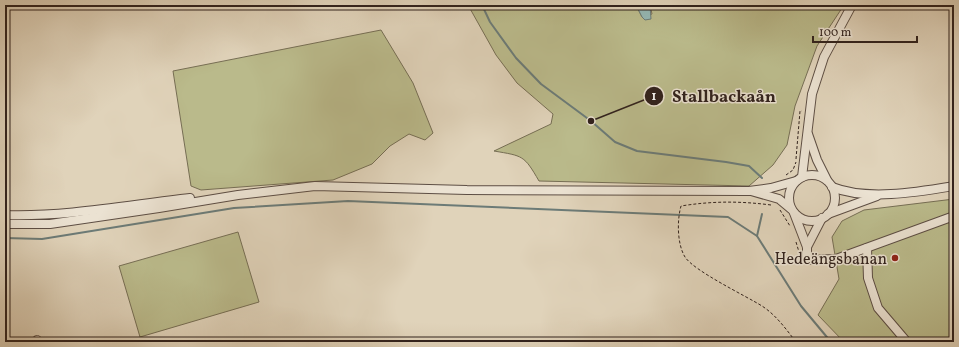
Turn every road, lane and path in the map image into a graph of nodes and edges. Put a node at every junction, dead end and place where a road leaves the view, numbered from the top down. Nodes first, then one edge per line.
1 (852, 5) edge
2 (809, 112) junction
3 (807, 133) junction
4 (799, 179) junction
5 (830, 184) junction
6 (780, 186) junction
7 (954, 186) edge
8 (749, 191) junction
9 (884, 194) junction
10 (238, 195) junction
11 (778, 202) junction
12 (793, 211) junction
13 (5, 215) edge
14 (825, 216) junction
15 (954, 216) edge
16 (5, 224) edge
17 (790, 226) dead end
18 (796, 240) dead end
19 (807, 247) junction
20 (867, 248) junction
21 (799, 253) dead end
22 (796, 342) edge
23 (907, 342) edge

1 - 2 street
2 - 3 street
2 - 6 path
3 - 4 street
3 - 5 street
4 - 5 street
4 - 6 street
4 - 12 street
5 - 9 street
5 - 14 street
6 - 8 street
7 - 9 street
8 - 10 street
8 - 11 street
9 - 14 street
10 - 13 street
10 - 16 street
11 - 12 street
11 - 17 path
11 - 22 path
12 - 14 street
12 - 19 street
14 - 19 street
15 - 20 street
18 - 21 path
19 - 20 street
20 - 23 street

